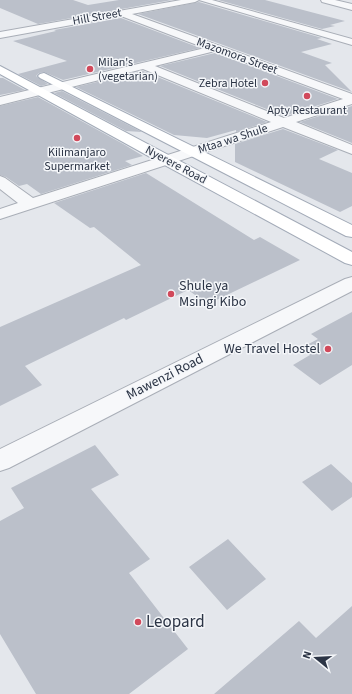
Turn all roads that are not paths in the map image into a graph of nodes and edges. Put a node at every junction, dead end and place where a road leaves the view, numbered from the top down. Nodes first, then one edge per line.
1 (195, 0) edge
2 (203, 0) edge
3 (325, 0) edge
4 (352, 6) edge
5 (121, 13) junction
6 (0, 34) edge
7 (352, 42) edge
8 (216, 48) junction
9 (145, 66) junction
10 (0, 69) edge
11 (34, 71) dead end
12 (61, 85) junction
13 (40, 90) junction
14 (352, 99) edge
15 (0, 101) edge
16 (284, 122) junction
17 (352, 150) edge
18 (194, 151) junction
19 (166, 160) junction
20 (0, 181) edge
21 (30, 204) junction
22 (0, 214) edge
23 (352, 232) edge
24 (352, 259) edge
25 (352, 283) edge
26 (0, 461) edge

1 - 5 street, Hill Street
2 - 7 street
3 - 4 street
5 - 6 street, Hill Street
5 - 8 street, Mazomora Street
8 - 9 street
8 - 14 street, Mazomora Street
9 - 12 street
9 - 16 street
10 - 13 main road, Nyerere Road
11 - 12 main road, Nyerere Road
12 - 13 street
12 - 18 main road, Nyerere Road
13 - 15 street
13 - 19 main road, Nyerere Road
14 - 16 street, Mtaa wa Shule
16 - 17 street
16 - 18 street, Mtaa wa Shule
18 - 19 street, Mtaa wa Shule
18 - 23 main road, Nyerere Road
19 - 21 street, Mtaa wa Shule
19 - 24 main road, Nyerere Road
20 - 21 street
21 - 22 street, Mtaa wa Shule
25 - 26 street, Mawenzi Road

